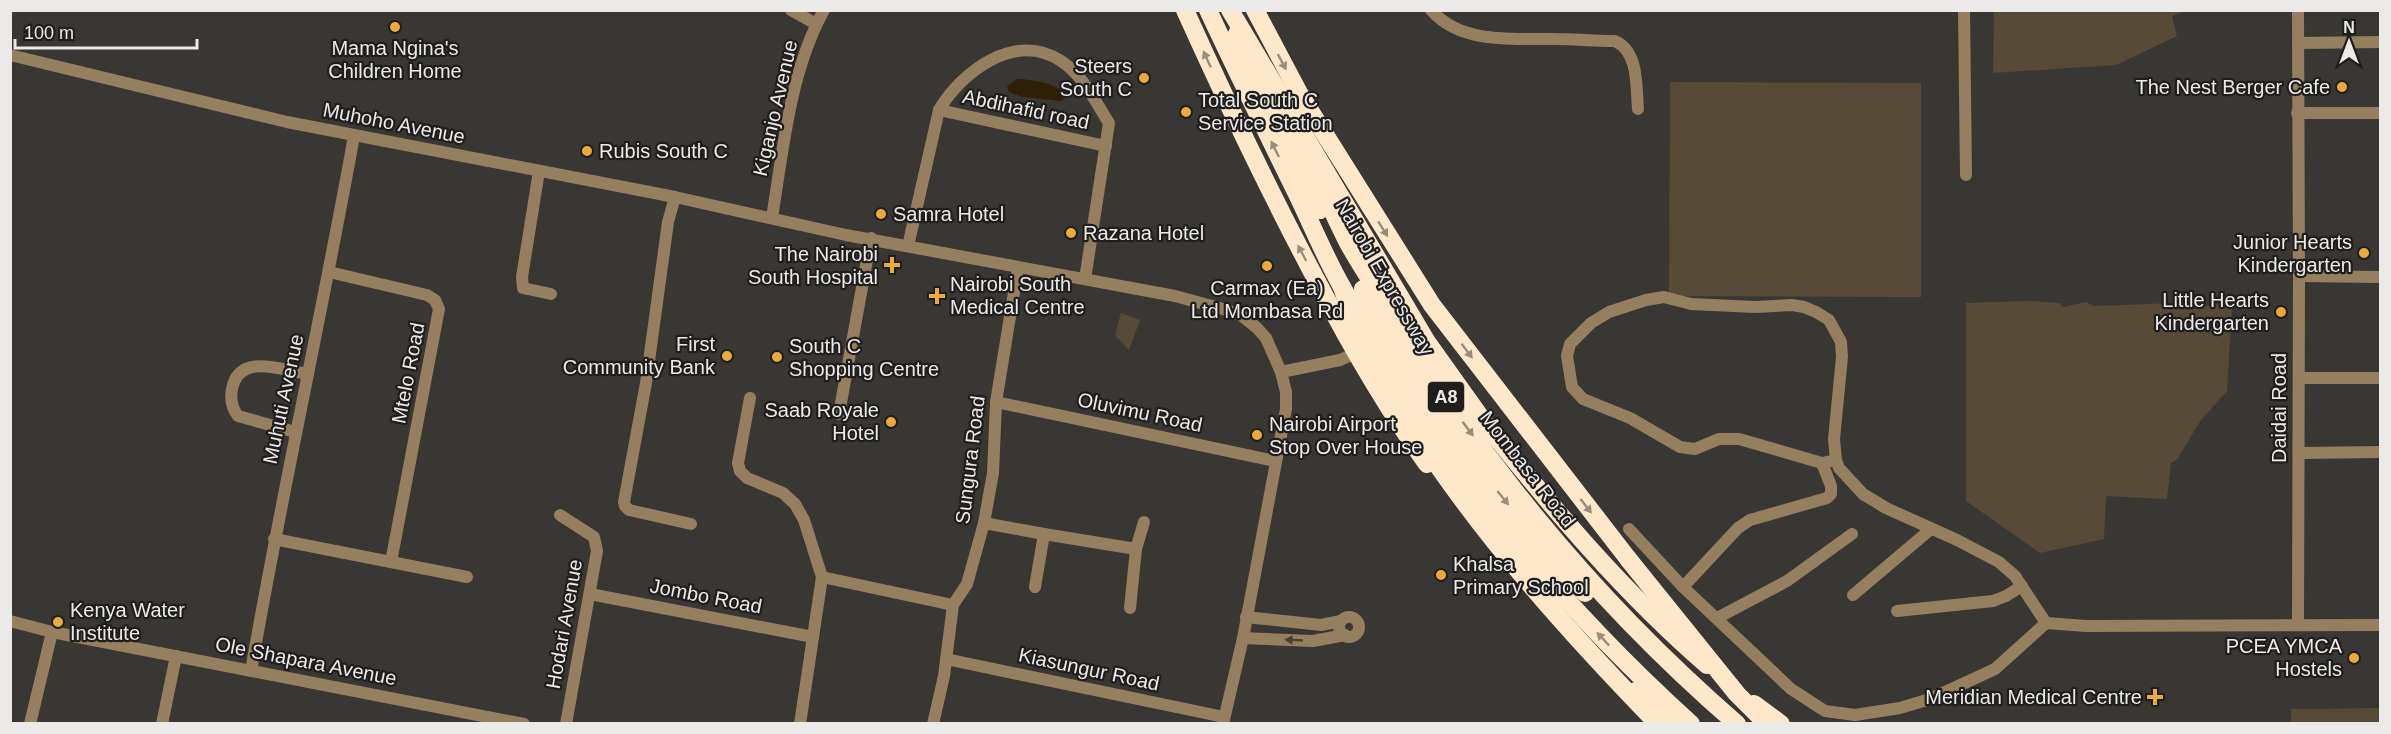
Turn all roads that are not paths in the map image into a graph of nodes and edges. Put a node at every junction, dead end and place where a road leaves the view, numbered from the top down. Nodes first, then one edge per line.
1 (791, 10) edge
2 (824, 10) edge
3 (1185, 10) edge
4 (1208, 10) edge
5 (1228, 10) edge
6 (1238, 10) edge
7 (1256, 10) edge
8 (1431, 10) edge
9 (1964, 10) edge
10 (2298, 10) edge
11 (816, 24) junction
12 (2380, 42) edge
13 (2298, 43) junction
14 (10, 55) edge
15 (1638, 109) dead end
16 (939, 111) junction
17 (2297, 113) junction
18 (2380, 113) edge
19 (354, 136) junction
20 (1106, 146) junction
21 (539, 171) junction
22 (1966, 175) dead end
23 (675, 197) junction
24 (772, 218) junction
25 (871, 238) junction
26 (909, 246) junction
27 (1018, 268) junction
28 (329, 272) junction
29 (2299, 276) junction
30 (2380, 277) edge
31 (1085, 279) junction
32 (1342, 287) junction
33 (551, 294) dead end
34 (1356, 353) junction
35 (1281, 372) junction
36 (308, 374) junction
37 (2299, 378) junction
38 (2380, 378) edge
39 (750, 398) dead end
40 (996, 402) junction
41 (839, 414) dead end
42 (295, 432) junction
43 (2380, 452) edge
44 (2299, 453) junction
45 (1836, 460) junction
46 (1275, 461) junction
47 (1822, 463) junction
48 (560, 515) dead end
49 (1144, 522) dead end
50 (984, 523) junction
51 (692, 524) dead end
52 (1629, 529) dead end
53 (1931, 529) junction
54 (1044, 534) junction
55 (1852, 534) dead end
56 (274, 539) junction
57 (1136, 549) junction
58 (391, 562) junction
59 (467, 577) dead end
60 (822, 577) junction
61 (2022, 586) junction
62 (1035, 587) dead end
63 (1683, 587) junction
64 (590, 594) junction
65 (1853, 595) dead end
66 (953, 605) junction
67 (1130, 609) dead end
68 (1897, 611) dead end
69 (1246, 617) junction
70 (1718, 618) junction
71 (10, 621) edge
72 (2046, 623) junction
73 (2298, 625) junction
74 (2380, 625) edge
75 (52, 632) junction
76 (813, 637) junction
77 (1243, 638) junction
78 (176, 656) junction
79 (946, 659) junction
80 (1611, 667) junction
81 (251, 671) junction
82 (1224, 720) edge
83 (30, 723) edge
84 (162, 723) edge
85 (524, 723) edge
86 (566, 723) edge
87 (800, 723) edge
88 (933, 723) edge
89 (1651, 723) edge
90 (1658, 723) edge
91 (1673, 723) edge
92 (1691, 723) edge
93 (1718, 723) edge
94 (1737, 723) edge
95 (1767, 723) edge
96 (1782, 723) edge

1 - 11 street
2 - 11 street, Kiganjo Avenue
34 -> 3 highway
32 -> 4 highway, Nairobi Expressway
5 -> 93 highway, Nairobi Expressway
5 - 96 highway, bridge
6 -> 94 highway, Mombasa Road / A8
7 -> 95 highway, bridge
8 - 15 street
9 - 22 street
10 - 13 street, Daidai Road
11 - 24 street, Kiganjo Avenue
12 - 13 street
13 - 17 street, Daidai Road
14 - 19 street, Muhoho Avenue
16 - 20 street, Abdihafid road
16 - 20 street
16 - 26 street
17 - 18 street
17 - 29 street, Daidai Road
19 - 21 street, Muhoho Avenue
19 - 28 street, Muhuti Avenue
20 - 31 street
21 - 23 street, Muhoho Avenue
21 - 33 street
23 - 24 street, Muhoho Avenue
23 - 51 street
24 - 25 street, Muhoho Avenue
25 - 26 street, Muhoho Avenue
25 - 41 street
26 - 27 street, Muhoho Avenue
27 - 31 street, Muhoho Avenue
27 - 40 street, Sungura Road
28 - 36 street, Muhuti Avenue
28 - 58 street, Mtelo Road
29 - 30 street
29 - 37 street, Daidai Road
31 - 35 street, Muhoho Avenue
32 - 90 highway, bridge
92 -> 32 highway, Nairobi Expressway, bridge
34 - 35 street
34 - 80 highway
35 - 46 street, Muhoho Avenue
36 - 42 street, Muhuti Avenue
36 - 42 street
37 - 38 street
37 - 44 street, Daidai Road
39 - 60 street
40 - 46 street, Oluvimu Road
40 - 50 street, Sungura Road
42 - 56 street, Muhuti Avenue
43 - 44 street
44 - 73 street, Daidai Road
45 - 47 street
45 - 47 street
45 - 53 street
46 - 69 street, Muhoho Avenue
47 - 63 street
48 - 64 street, Hodari Avenue
49 - 57 street
50 - 54 street
50 - 66 street, Sungura Road
52 - 63 street
53 - 61 street
53 - 65 street
54 - 57 street
54 - 62 street
55 - 70 street
56 - 58 street
56 - 81 street, Muhuti Avenue
57 - 67 street
58 - 59 street
60 - 66 street
60 - 76 street
61 - 68 street
61 - 72 street
63 - 70 street
64 - 76 street, Jombo Road
64 - 86 street, Hodari Avenue
66 - 79 street, Sungura Road
69 - 77 street, Muhoho Avenue
69 -> 77 street
70 - 72 street
71 - 75 street, Ole Shapara Avenue
72 - 73 street
73 - 74 street
75 - 78 street, Ole Shapara Avenue
75 - 83 street
76 - 87 street
77 - 82 street, Muhoho Avenue
78 - 81 street, Ole Shapara Avenue
78 - 84 street
79 - 82 street, Kiasungur Road
79 - 88 street, Sungura Road
80 - 89 highway
80 - 91 highway
81 - 85 street, Ole Shapara Avenue

